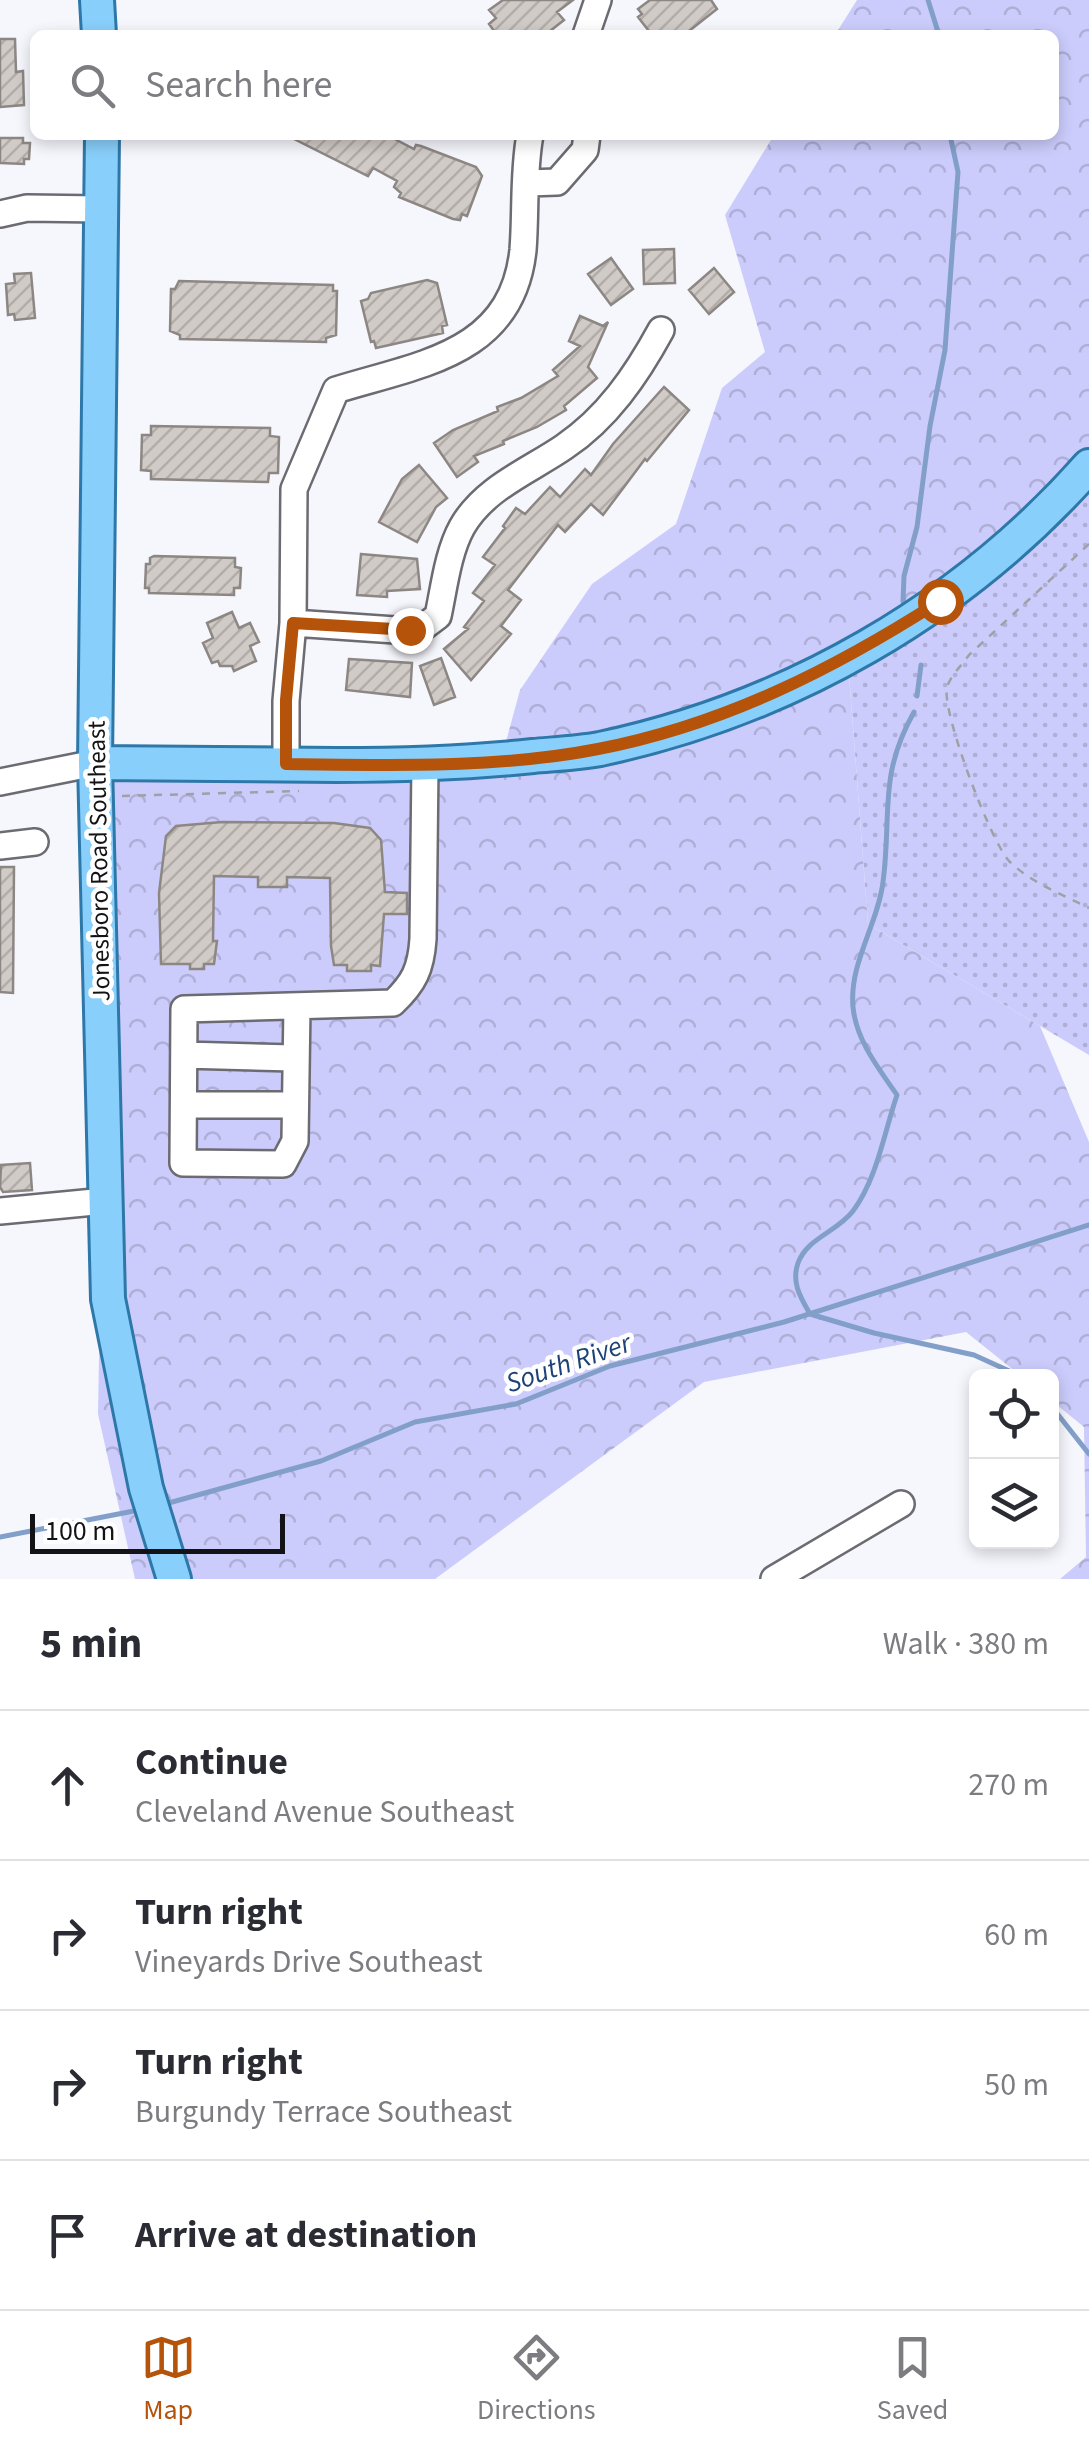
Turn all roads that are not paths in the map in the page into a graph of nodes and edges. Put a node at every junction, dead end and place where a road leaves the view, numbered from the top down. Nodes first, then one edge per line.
1 (97, 0) edge
2 (598, 0) edge
3 (100, 30) edge
4 (588, 30) edge
5 (102, 140) edge
6 (529, 140) edge
7 (586, 140) edge
8 (528, 183) junction
9 (100, 209) junction
10 (0, 214) edge
11 (661, 330) dead end
12 (1089, 466) edge
13 (293, 623) junction
14 (95, 763) junction
15 (286, 764) junction
16 (426, 765) junction
17 (0, 782) edge
18 (35, 842) dead end
19 (0, 846) edge
20 (297, 1006) junction
21 (184, 1055) junction
22 (294, 1058) junction
23 (184, 1105) junction
24 (295, 1106) junction
25 (106, 1200) junction
26 (0, 1211) edge
27 (902, 1504) dead end
28 (170, 1567) edge
29 (774, 1579) edge

1 - 3 main road
2 - 4 street
5 - 9 main road, Jonesboro Road Southeast
6 - 8 street
7 - 8 street
8 - 13 street
9 - 10 street
9 - 14 main road, Jonesboro Road Southeast
11 - 13 street
12 - 16 main road
13 - 15 street
14 - 15 main road
14 - 17 street
14 - 25 main road, Jonesboro Road Southeast
15 - 16 main road
16 - 20 street
18 - 19 street
20 - 21 street
20 - 22 street
21 - 22 street
21 - 23 street
22 - 24 street
23 - 24 street
23 - 24 street
25 - 26 street
25 - 28 main road, Jonesboro Road Southeast
27 - 29 street

